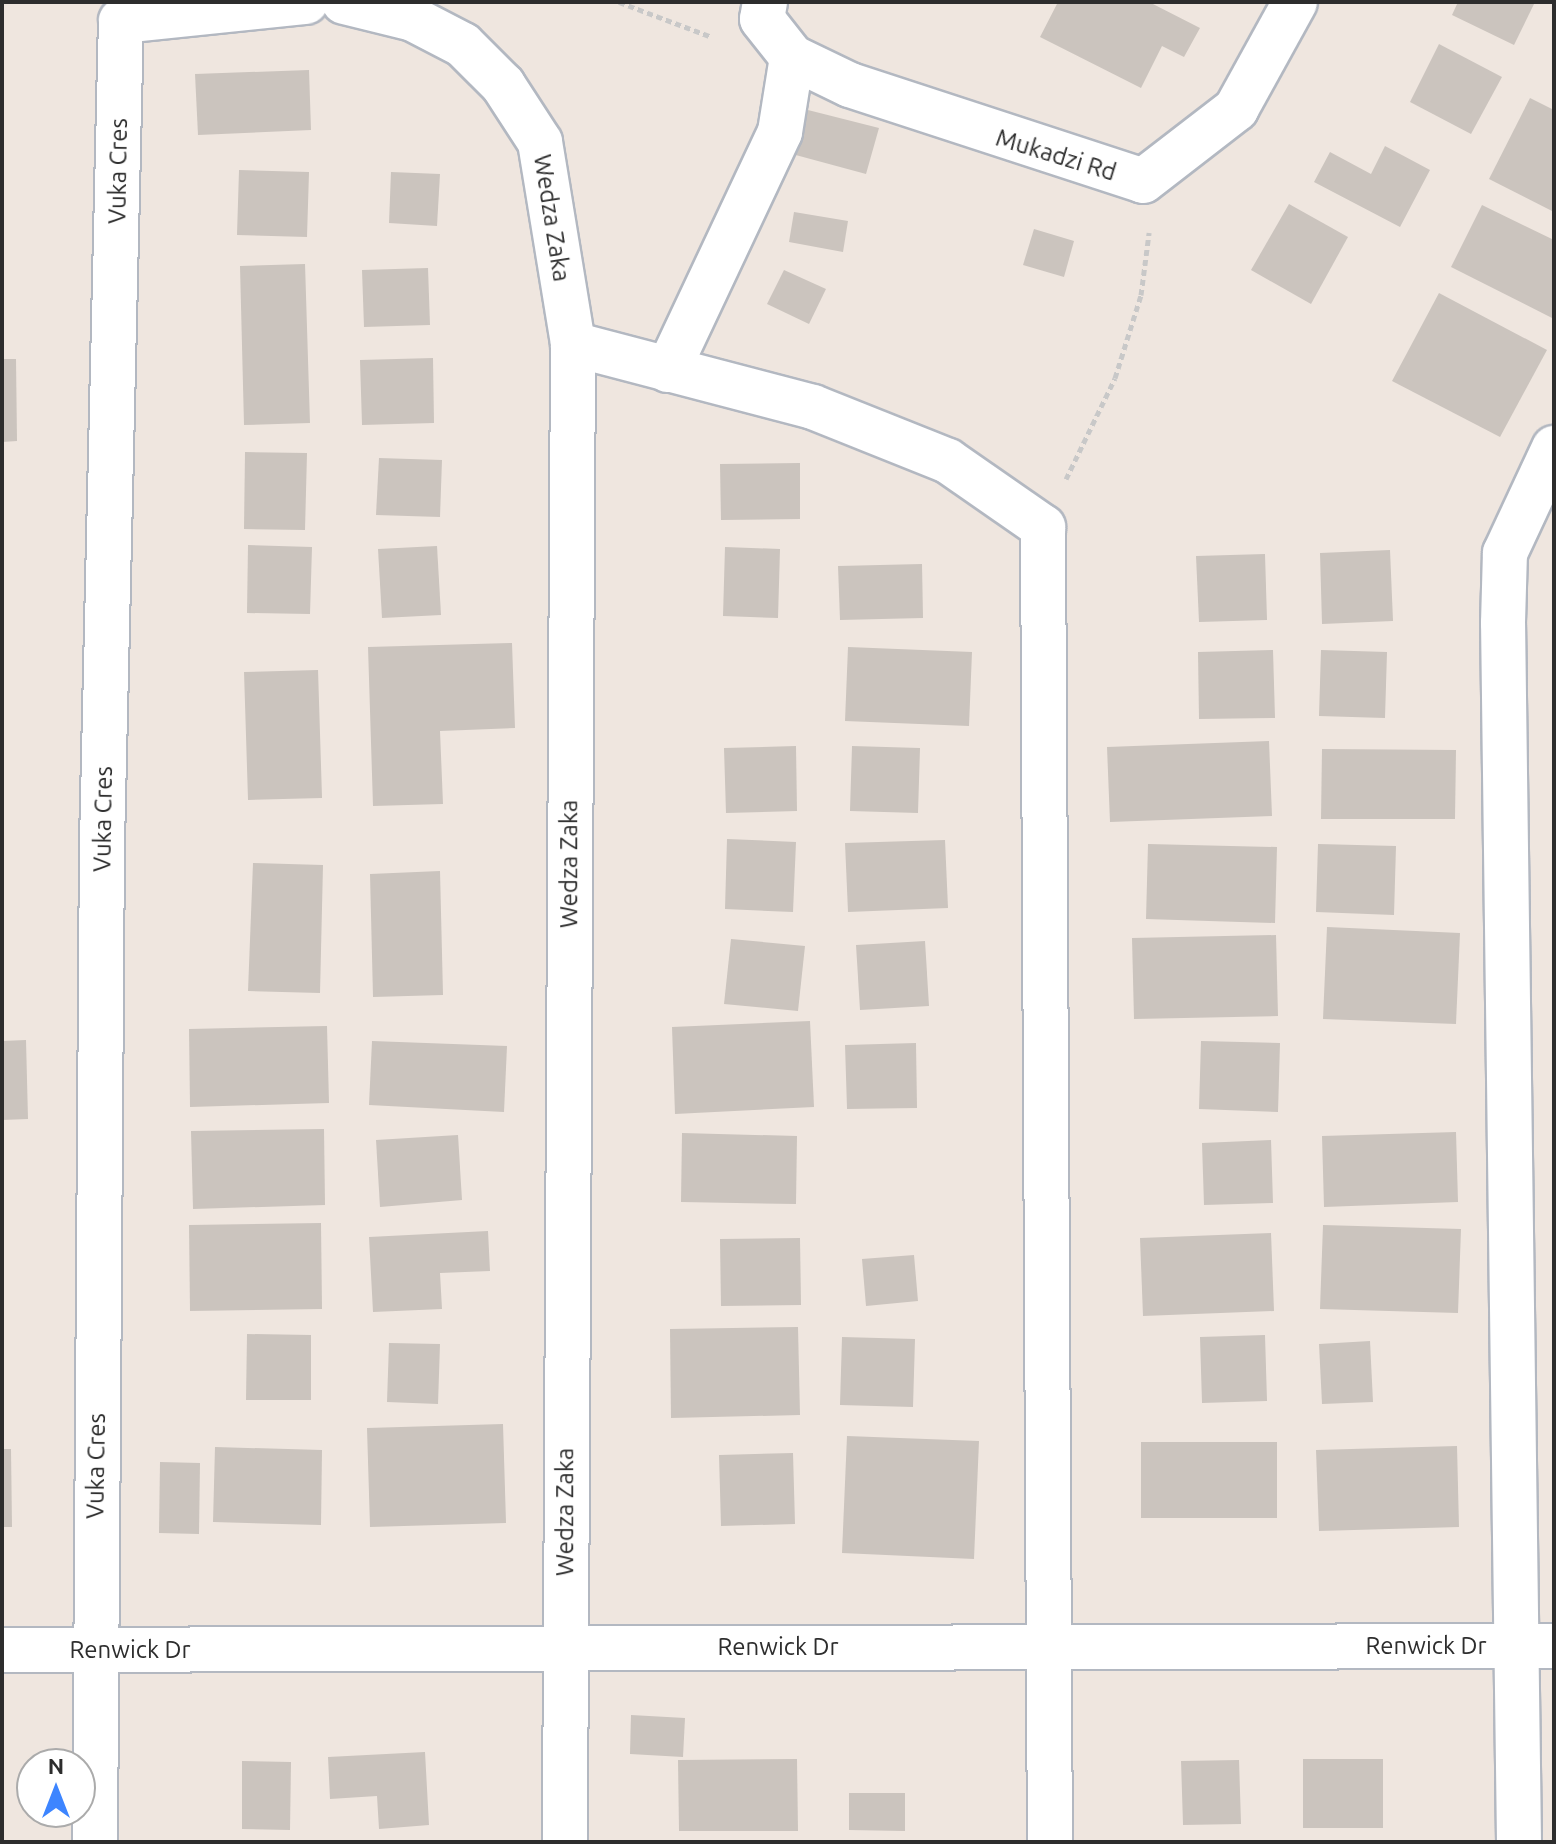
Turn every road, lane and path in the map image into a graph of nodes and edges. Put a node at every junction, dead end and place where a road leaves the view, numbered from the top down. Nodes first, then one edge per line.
1 (306, 2) edge
2 (344, 2) edge
3 (619, 2) edge
4 (1295, 2) edge
5 (116, 8) edge
6 (763, 10) edge
7 (792, 57) junction
8 (1143, 181) junction
9 (573, 344) junction
10 (668, 370) junction
11 (1554, 448) edge
12 (1043, 527) junction
13 (564, 1646) junction
14 (1538, 1646) edge
15 (1049, 1648) junction
16 (2, 1650) edge
17 (95, 1651) junction
18 (95, 1842) edge
19 (565, 1842) edge
20 (1050, 1842) edge
21 (1519, 1842) edge

1 - 5 street
2 - 9 street, Wedza Zaka
3 - 6 path
4 - 8 street, Mukadzi Rd
5 - 17 street, Vuka Cres
6 - 7 street
7 - 8 street, Mukadzi Rd
7 - 10 street
8 - 12 path
9 - 10 street
9 - 13 street, Wedza Zaka
10 - 12 street
11 - 14 street
12 - 15 street
13 - 15 street, Renwick Dr
13 - 17 street, Renwick Dr
13 - 19 street, Wedza Zaka
14 - 15 street, Renwick Dr
14 - 21 street
15 - 20 street
16 - 17 street, Renwick Dr
17 - 18 street, Vuka Cres

